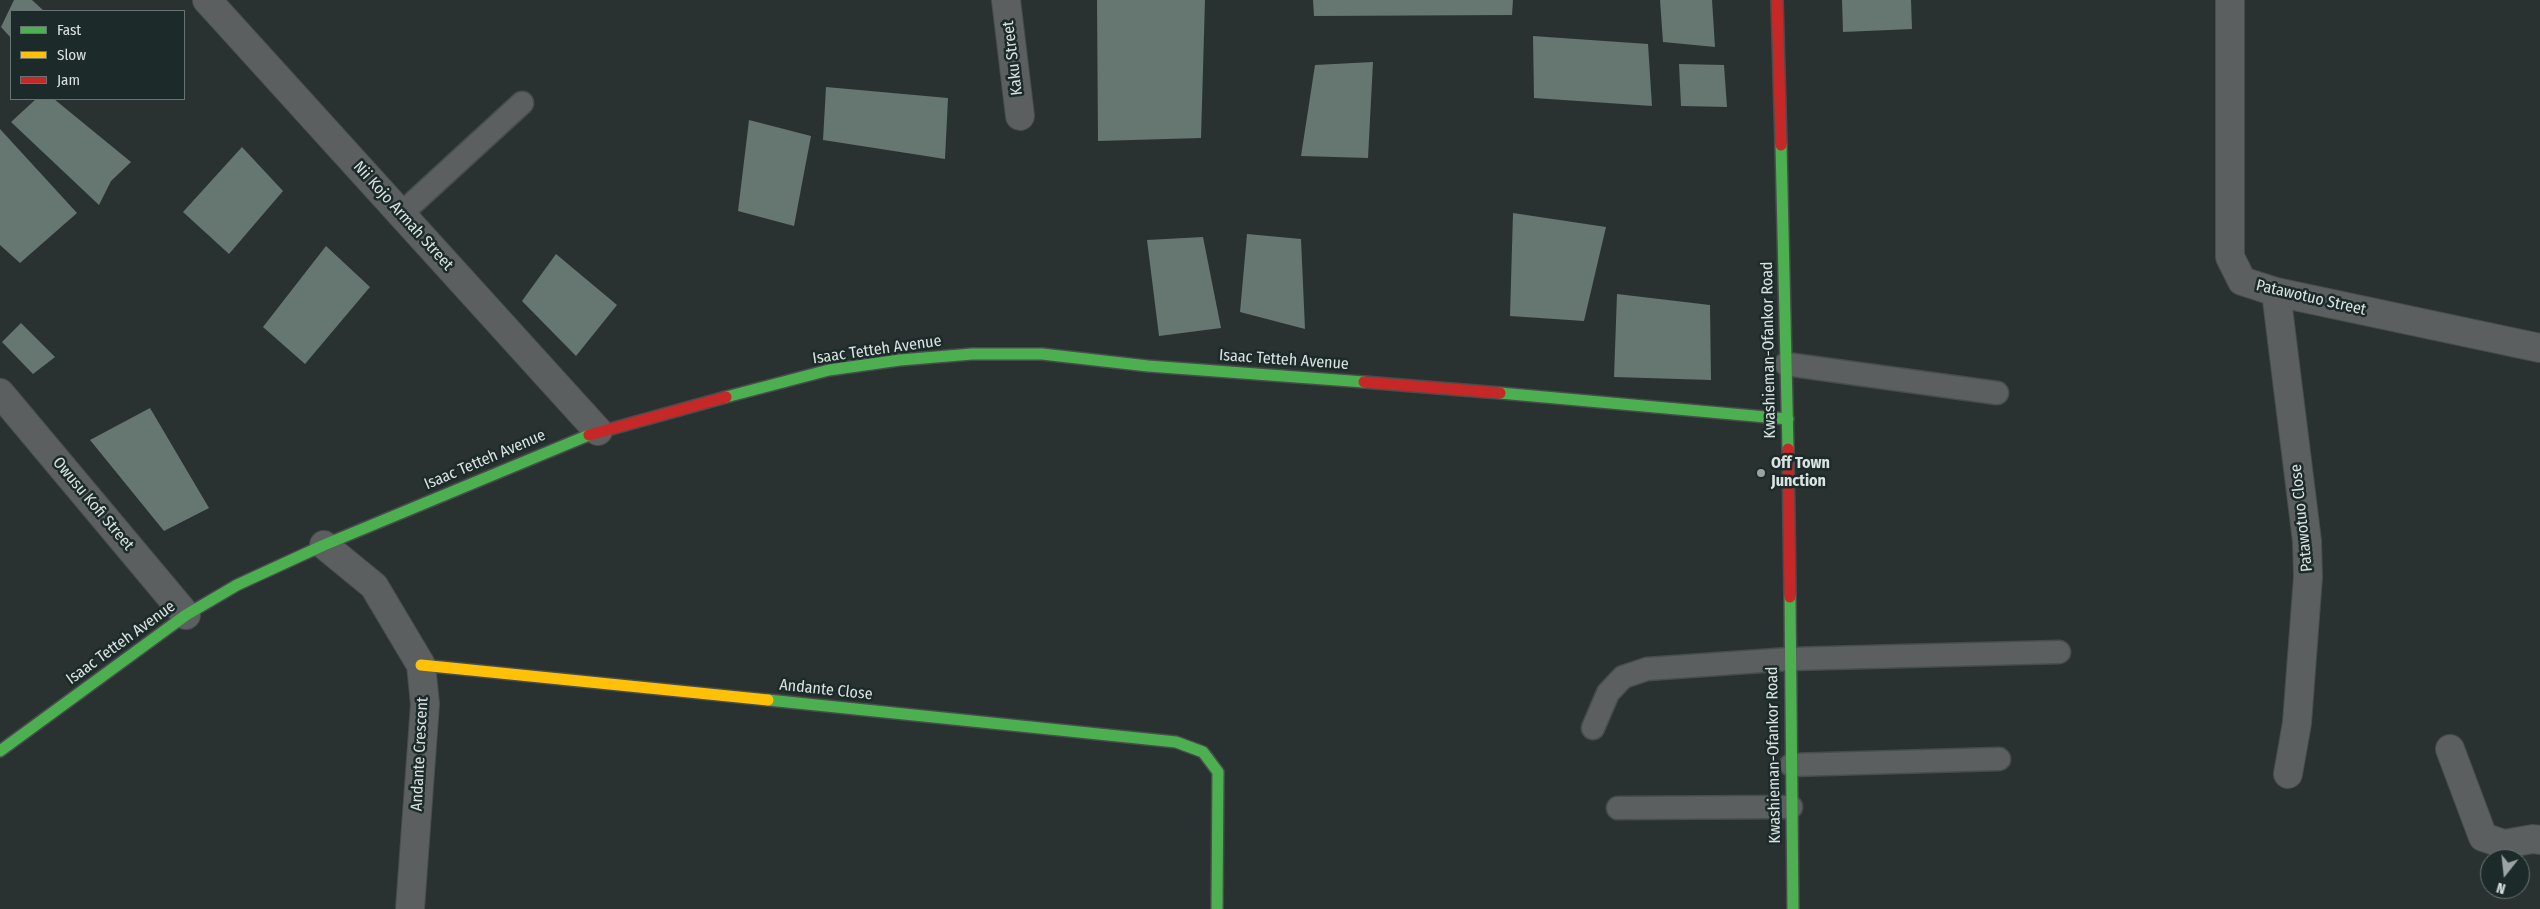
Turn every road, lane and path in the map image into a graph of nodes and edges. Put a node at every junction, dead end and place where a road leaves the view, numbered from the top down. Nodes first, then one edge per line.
1 (207, 0) edge
2 (1006, 0) edge
3 (1777, 0) edge
4 (2230, 0) edge
5 (522, 103) dead end
6 (1020, 116) dead end
7 (401, 214) junction
8 (2276, 292) junction
9 (2540, 348) edge
10 (1786, 364) junction
11 (0, 393) edge
12 (1997, 393) dead end
13 (1788, 419) junction
14 (598, 431) junction
15 (324, 545) junction
16 (186, 615) junction
17 (2059, 652) dead end
18 (1790, 660) junction
19 (421, 665) junction
20 (1593, 728) dead end
21 (2450, 749) dead end
22 (0, 751) edge
23 (1999, 759) dead end
24 (1791, 765) junction
25 (2288, 774) dead end
26 (1790, 807) junction
27 (1618, 808) dead end
28 (2540, 840) edge
29 (410, 909) edge
30 (1217, 909) edge
31 (1793, 909) edge

1 - 7 street, Nii Kojo Armah Street
2 - 6 street, Kaku Street
3 - 10 street, Kwashieman-Ofankor Road
4 - 8 street, Patawotuo Street
5 - 7 lane
7 - 14 street, Nii Kojo Armah Street
8 - 9 street, Patawotuo Street
8 - 25 street, Patawotuo Close
10 - 12 lane
10 - 13 street, Kwashieman-Ofankor Road
11 - 16 street, Owusu Kofi Street
13 - 14 street, Isaac Tetteh Avenue
13 - 18 street, Kwashieman-Ofankor Road
14 - 15 street, Isaac Tetteh Avenue
15 - 16 street, Isaac Tetteh Avenue
15 - 19 street, Andante Crescent
16 - 22 street, Isaac Tetteh Avenue
17 - 18 lane
18 - 20 lane
18 - 24 street, Kwashieman-Ofankor Road
19 - 29 street, Andante Crescent
19 - 30 street, Andante Close
21 - 28 street
23 - 24 lane
24 - 26 street, Kwashieman-Ofankor Road
26 - 27 lane
26 - 31 street, Kwashieman-Ofankor Road

